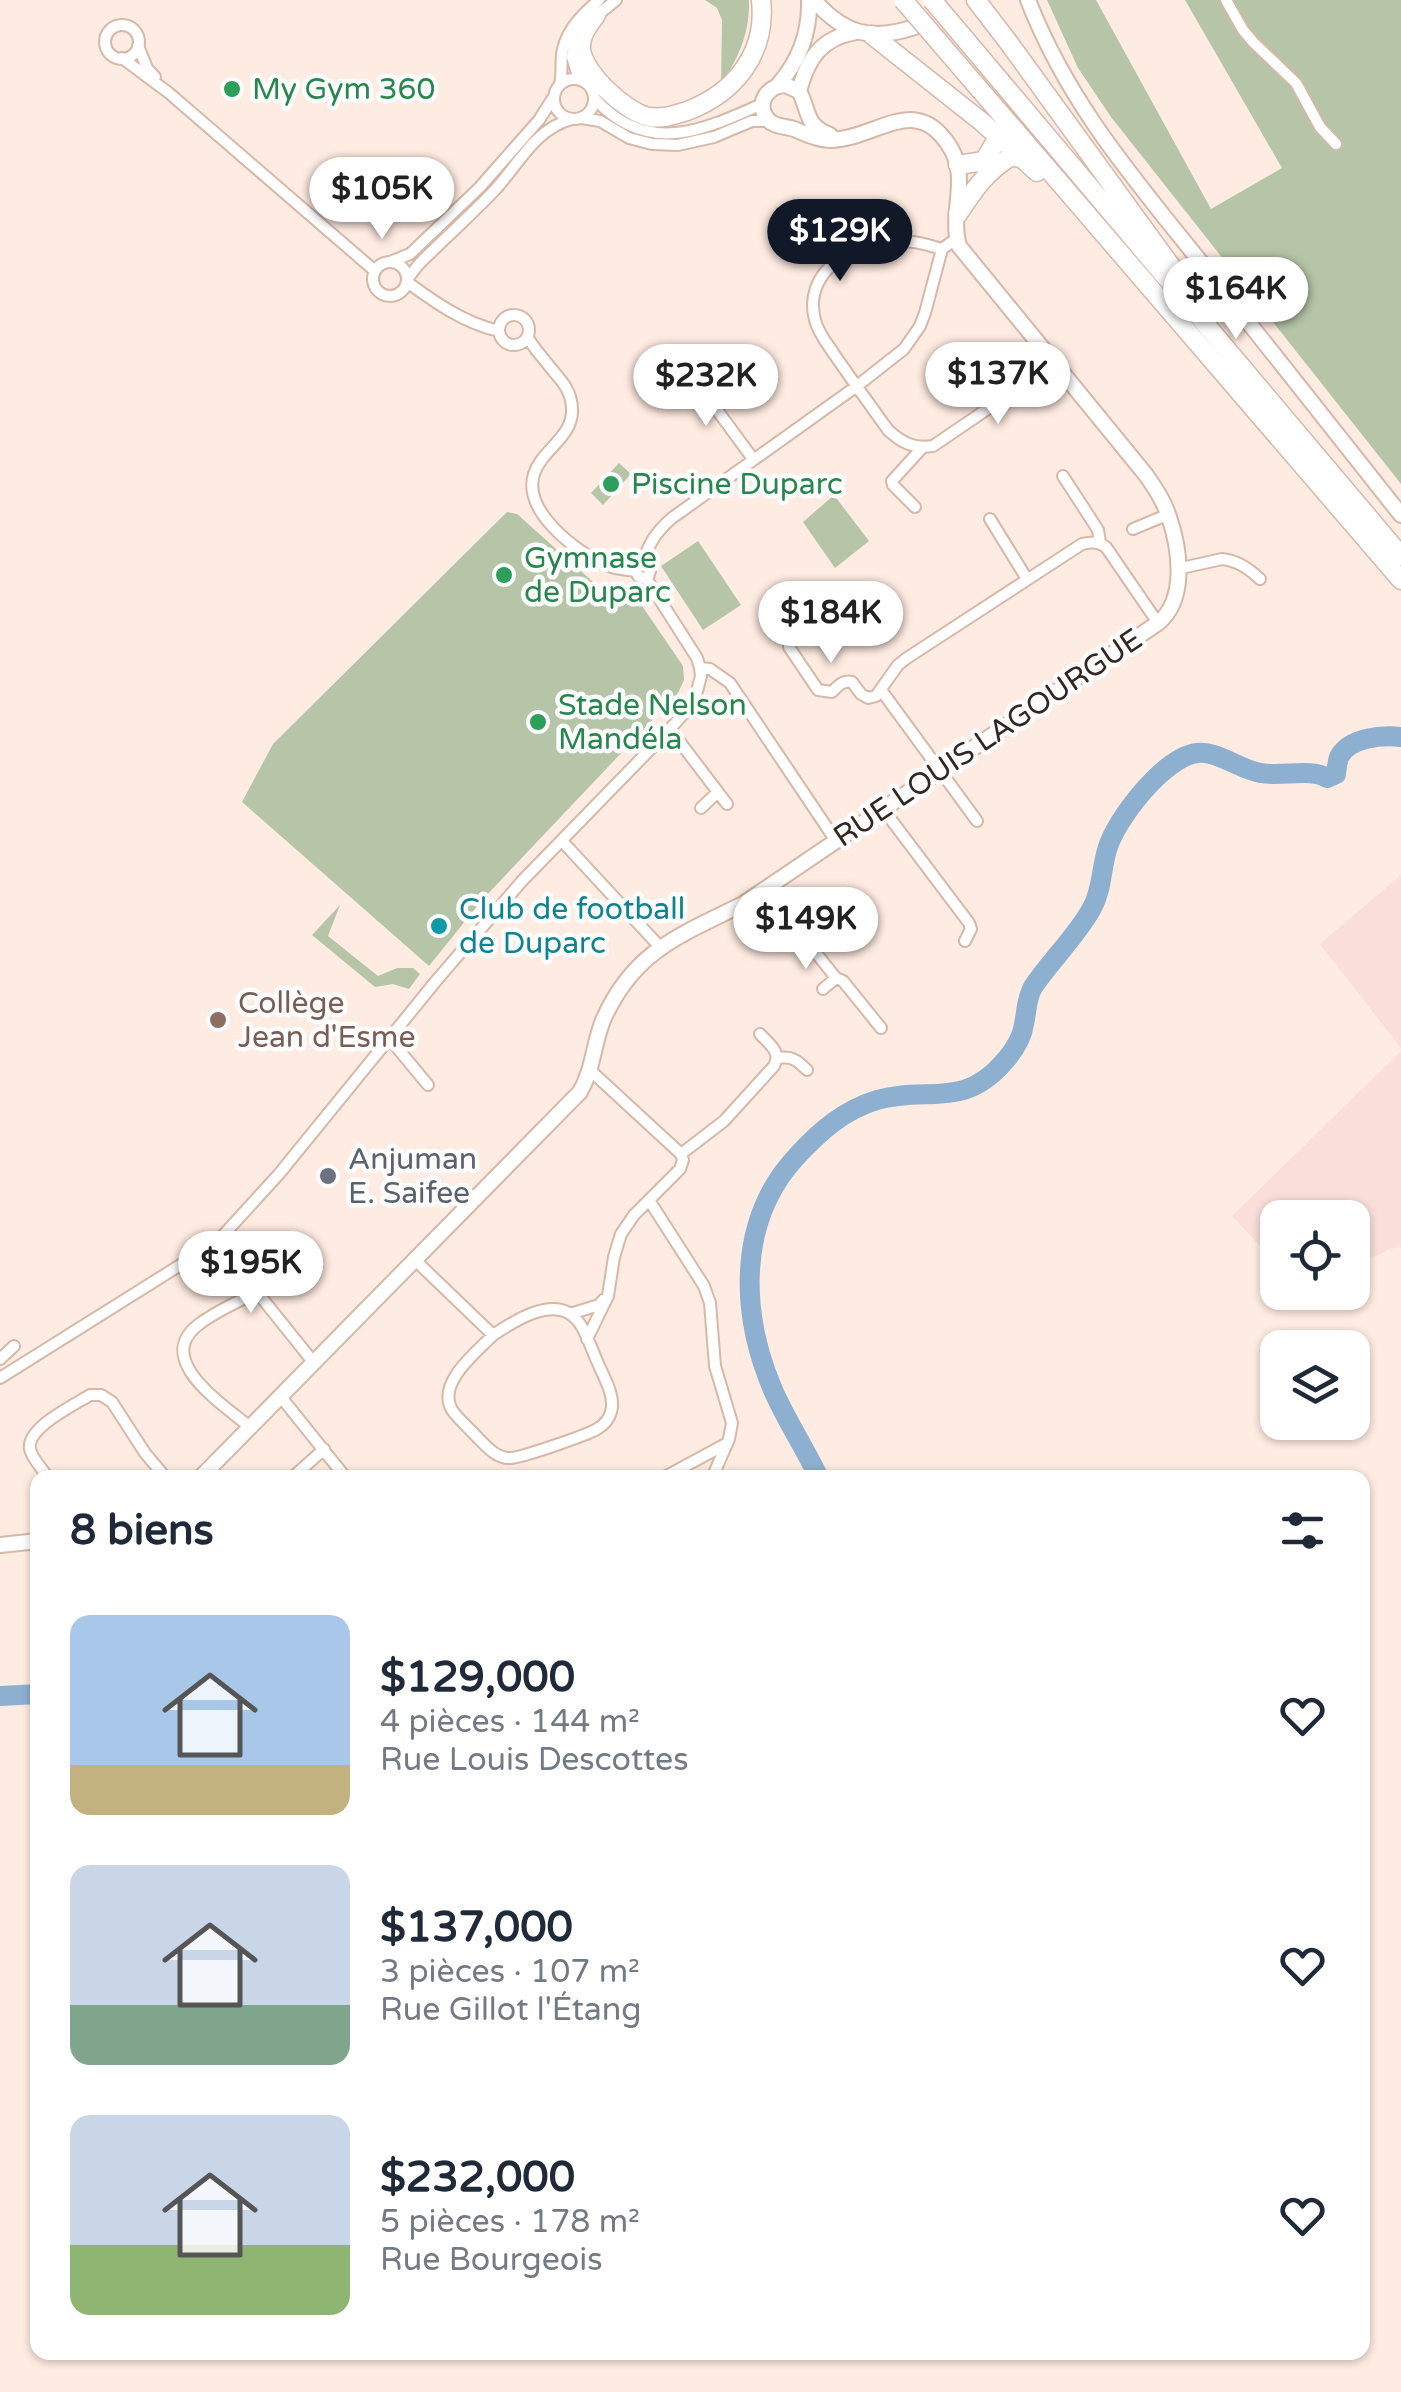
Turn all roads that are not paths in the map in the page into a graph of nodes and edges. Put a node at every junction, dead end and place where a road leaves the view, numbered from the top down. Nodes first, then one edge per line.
1 (616, 0) edge
2 (761, 0) edge
3 (811, 0) edge
4 (904, 0) edge
5 (932, 0) edge
6 (976, 0) edge
7 (1028, 0) edge
8 (1226, 0) edge
9 (598, 8) edge
10 (915, 27) tunnel mouth
11 (864, 34) junction
12 (138, 46) junction
13 (122, 58) junction
14 (578, 79) junction
15 (560, 84) junction
16 (778, 86) junction
17 (799, 91) junction
18 (168, 92) junction
19 (553, 98) junction
20 (594, 99) junction
21 (762, 104) junction
22 (804, 110) junction
23 (577, 119) junction
24 (769, 121) junction
25 (786, 127) junction
26 (1000, 136) junction
27 (840, 139) junction
28 (1336, 144) dead end
29 (1024, 158) junction
30 (958, 165) junction
31 (958, 214) junction
32 (956, 238) junction
33 (942, 250) junction
34 (390, 262) junction
35 (375, 271) junction
36 (407, 280) junction
37 (400, 293) junction
38 (440, 306) junction
39 (504, 318) junction
40 (470, 321) junction
41 (498, 331) junction
42 (522, 341) junction
43 (1055, 363) junction
44 (1224, 372) junction
45 (681, 376) dead end
46 (856, 386) junction
47 (1277, 410) junction
48 (922, 448) junction
49 (753, 459) junction
50 (1063, 476) dead end
51 (914, 508) dead end
52 (1169, 514) junction
53 (1401, 515) edge
54 (990, 519) dead end
55 (1132, 529) dead end
56 (1100, 543) junction
57 (1401, 556) edge
58 (1177, 568) junction
59 (642, 571) junction
60 (1260, 578) dead end
61 (1027, 579) junction
62 (1401, 580) edge
63 (1158, 623) junction
64 (788, 648) dead end
65 (700, 668) junction
66 (881, 690) junction
67 (670, 729) junction
68 (940, 770) junction
69 (718, 792) junction
70 (727, 804) dead end
71 (701, 808) dead end
72 (884, 809) junction
73 (976, 821) dead end
74 (836, 841) junction
75 (562, 842) junction
76 (765, 889) junction
77 (965, 941) dead end
78 (660, 946) junction
79 (836, 978) junction
80 (823, 988) dead end
81 (881, 1028) dead end
82 (760, 1034) dead end
83 (389, 1038) junction
84 (778, 1058) junction
85 (807, 1070) dead end
86 (590, 1071) junction
87 (428, 1086) dead end
88 (680, 1154) junction
89 (649, 1200) junction
90 (217, 1242) junction
91 (414, 1260) junction
92 (257, 1292) junction
93 (608, 1296) junction
94 (570, 1314) junction
95 (493, 1334) junction
96 (587, 1339) junction
97 (14, 1346) dead end
98 (0, 1359) edge
99 (314, 1363) junction
100 (0, 1378) edge
101 (281, 1397) junction
102 (250, 1428) junction
103 (728, 1443) junction
104 (324, 1449) junction
105 (43, 1470) edge
106 (159, 1470) edge
107 (208, 1470) edge
108 (301, 1470) edge
109 (340, 1470) edge
110 (678, 1470) edge
111 (716, 1470) edge
112 (30, 1542) edge
113 (0, 1546) edge

1 - 9 street
2 - 9 highway
3 - 11 main road
3 - 16 main road
4 - 44 highway, bridge
5 - 47 highway, bridge
6 - 47 highway
7 - 53 main road
8 - 28 street
9 - 14 street
9 - 15 street
10 - 11 main road
11 - 17 main road
11 - 26 highway
12 - 13 street
12 - 13 street
12 - 18 street
13 - 18 street
14 - 15 street
14 - 20 street
15 - 19 street
16 - 17 main road
16 - 21 main road
17 - 22 main road
18 - 35 street
19 - 23 street
19 - 34 street
20 - 21 street
20 - 23 street
21 - 24 main road
22 - 25 main road
22 - 27 main road
23 - 24 street
23 - 36 street
24 - 25 main road
25 - 27 main road
26 - 29 highway
26 - 30 highway
27 - 30 main road
29 - 31 highway
29 - 44 highway
30 - 31 main road
31 - 32 main road
32 - 33 street
32 - 43 main road, RUE LOUIS LAGOURGUE
33 - 46 street
33 - 46 street
34 - 35 street
34 - 36 street
35 - 37 street
36 - 37 street
36 - 38 street
37 - 38 street
38 - 40 street
39 - 40 street
39 - 41 street
39 - 42 street
40 - 41 street
41 - 42 street
42 - 59 street
43 - 48 street
43 - 52 main road, RUE LOUIS LAGOURGUE
44 - 62 highway
45 - 49 street
46 - 48 street
46 - 49 street
47 - 57 highway
48 - 51 street
49 - 59 street
50 - 56 street
52 - 55 street
52 - 58 main road, RUE LOUIS LAGOURGUE
54 - 61 street
56 - 61 street
56 - 63 street
58 - 60 street
58 - 63 main road, RUE LOUIS LAGOURGUE
59 - 65 street
61 - 66 street
63 - 68 main road, RUE LOUIS LAGOURGUE
64 - 66 street
65 - 67 street
65 - 74 street
66 - 68 street
67 - 69 street
67 - 75 street
68 - 72 main road, RUE LOUIS LAGOURGUE
68 - 73 street
69 - 70 street
69 - 71 street
72 - 74 main road, RUE LOUIS LAGOURGUE
72 - 77 street
74 - 76 main road, RUE LOUIS LAGOURGUE
75 - 78 street
75 - 83 street
76 - 78 main road, RUE LOUIS LAGOURGUE
76 - 79 street
78 - 86 main road, RUE LOUIS LAGOURGUE
79 - 80 street
79 - 81 street
82 - 84 street
83 - 87 street
83 - 90 street
84 - 85 street
84 - 88 street
86 - 88 street
86 - 91 main road, RUE LOUIS LAGOURGUE
88 - 89 street
89 - 93 street
89 - 103 street
90 - 92 street
90 - 100 street
91 - 95 street
91 - 99 main road, RUE LOUIS LAGOURGUE
92 - 99 street
92 - 102 street
93 - 94 street
93 - 96 street
94 - 95 street
94 - 96 street
95 - 96 street
97 - 98 street
99 - 101 main road, RUE LOUIS LAGOURGUE
101 - 102 main road, RUE LOUIS LAGOURGUE
101 - 104 street
102 - 107 main road, RUE LOUIS LAGOURGUE
103 - 110 street
103 - 111 street
104 - 108 street
104 - 109 street
105 - 106 street
112 - 113 main road

